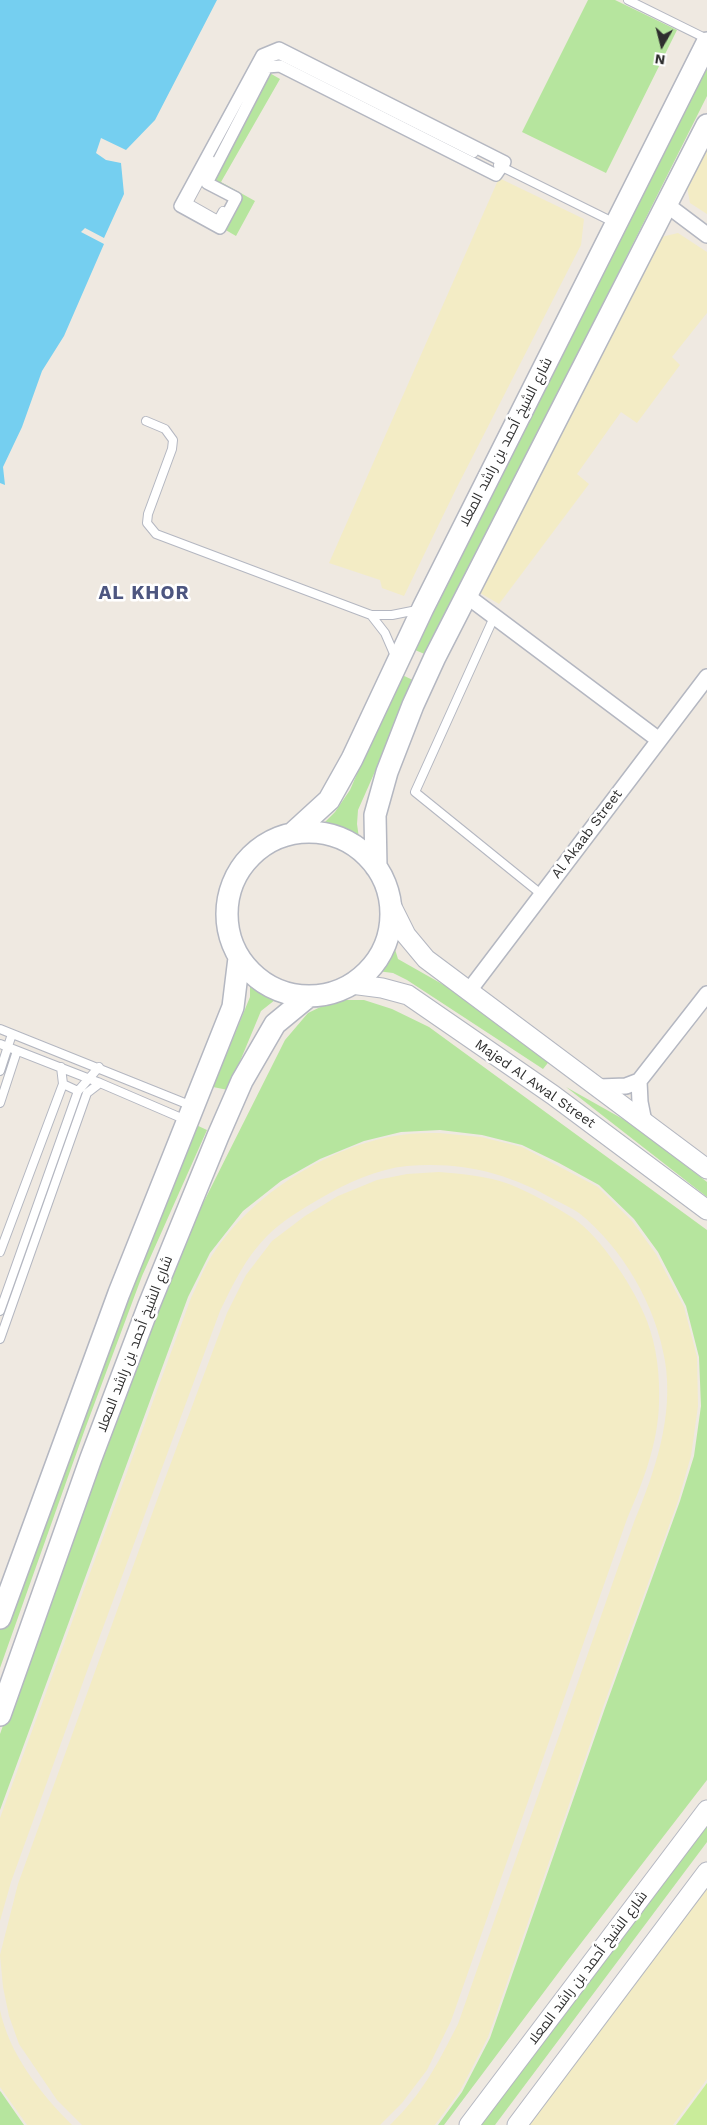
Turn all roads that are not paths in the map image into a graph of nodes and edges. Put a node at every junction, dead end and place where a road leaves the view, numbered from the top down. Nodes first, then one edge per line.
1 (628, 0) edge
2 (707, 39) edge
3 (707, 43) edge
4 (707, 125) edge
5 (502, 167) junction
6 (199, 184) junction
7 (667, 205) junction
8 (616, 224) junction
9 (707, 236) edge
10 (146, 421) dead end
11 (467, 596) junction
12 (423, 608) junction
13 (495, 614) junction
14 (371, 615) junction
15 (397, 663) junction
16 (707, 677) edge
17 (658, 740) junction
18 (294, 832) junction
19 (376, 867) junction
20 (541, 894) junction
21 (391, 905) junction
22 (239, 958) junction
23 (351, 984) junction
24 (468, 992) junction
25 (707, 994) edge
26 (308, 996) junction
27 (0, 1029) edge
28 (12, 1034) junction
29 (4, 1046) edge
30 (17, 1051) junction
31 (61, 1067) junction
32 (99, 1067) junction
33 (0, 1071) edge
34 (89, 1078) junction
35 (639, 1081) junction
36 (100, 1083) junction
37 (63, 1084) junction
38 (599, 1088) junction
39 (78, 1091) junction
40 (0, 1103) edge
41 (191, 1114) junction
42 (644, 1122) junction
43 (707, 1169) edge
44 (707, 1210) edge
45 (0, 1252) edge
46 (0, 1311) edge
47 (2, 1328) edge
48 (0, 1339) edge
49 (0, 1618) edge
50 (0, 1714) edge
51 (707, 1810) edge
52 (707, 1872) edge
53 (469, 2125) edge
54 (517, 2125) edge

1 - 2 lane
3 - 8 main road, شارع الشيخ أحمد بن راشد المعلا
4 - 7 main road
5 - 5 street
5 - 6 lane
5 - 8 lane
6 - 6 lane
7 - 9 street
7 - 11 main road
8 - 12 main road, شارع الشيخ أحمد بن راشد المعلا
10 - 14 lane
11 - 13 street
11 - 19 main road
12 - 14 lane
12 - 15 main road, شارع الشيخ أحمد بن راشد المعلا
13 - 17 street
13 - 20 lane
14 - 15 lane
15 - 18 main road, شارع الشيخ أحمد بن راشد المعلا
16 - 17 street, Al Akaab Street
17 - 20 street, Al Akaab Street
18 - 19 main road
18 - 22 main road
19 - 21 main road
20 - 24 street, Al Akaab Street
21 - 23 main road
21 - 24 street
22 - 26 main road
22 - 41 main road
23 - 26 main road
23 - 44 street, Majed Al Awal Street
24 - 38 street
25 - 35 street
26 - 50 main road, شارع الشيخ أحمد بن راشد المعلا
27 - 28 lane
28 - 29 lane
28 - 32 lane
29 - 30 lane
29 - 33 lane
30 - 31 lane
30 - 40 lane
31 - 34 lane
31 - 37 lane
32 - 34 lane
32 - 41 lane
34 - 36 lane
34 - 39 lane
35 - 38 street
35 - 42 street
36 - 41 lane
36 - 47 lane
37 - 39 lane
37 - 45 lane
38 - 42 street
39 - 46 lane
41 - 49 main road
42 - 43 street
47 - 48 lane
51 - 53 street, شارع الشيخ أحمد بن راشد المعلا
52 - 54 street

